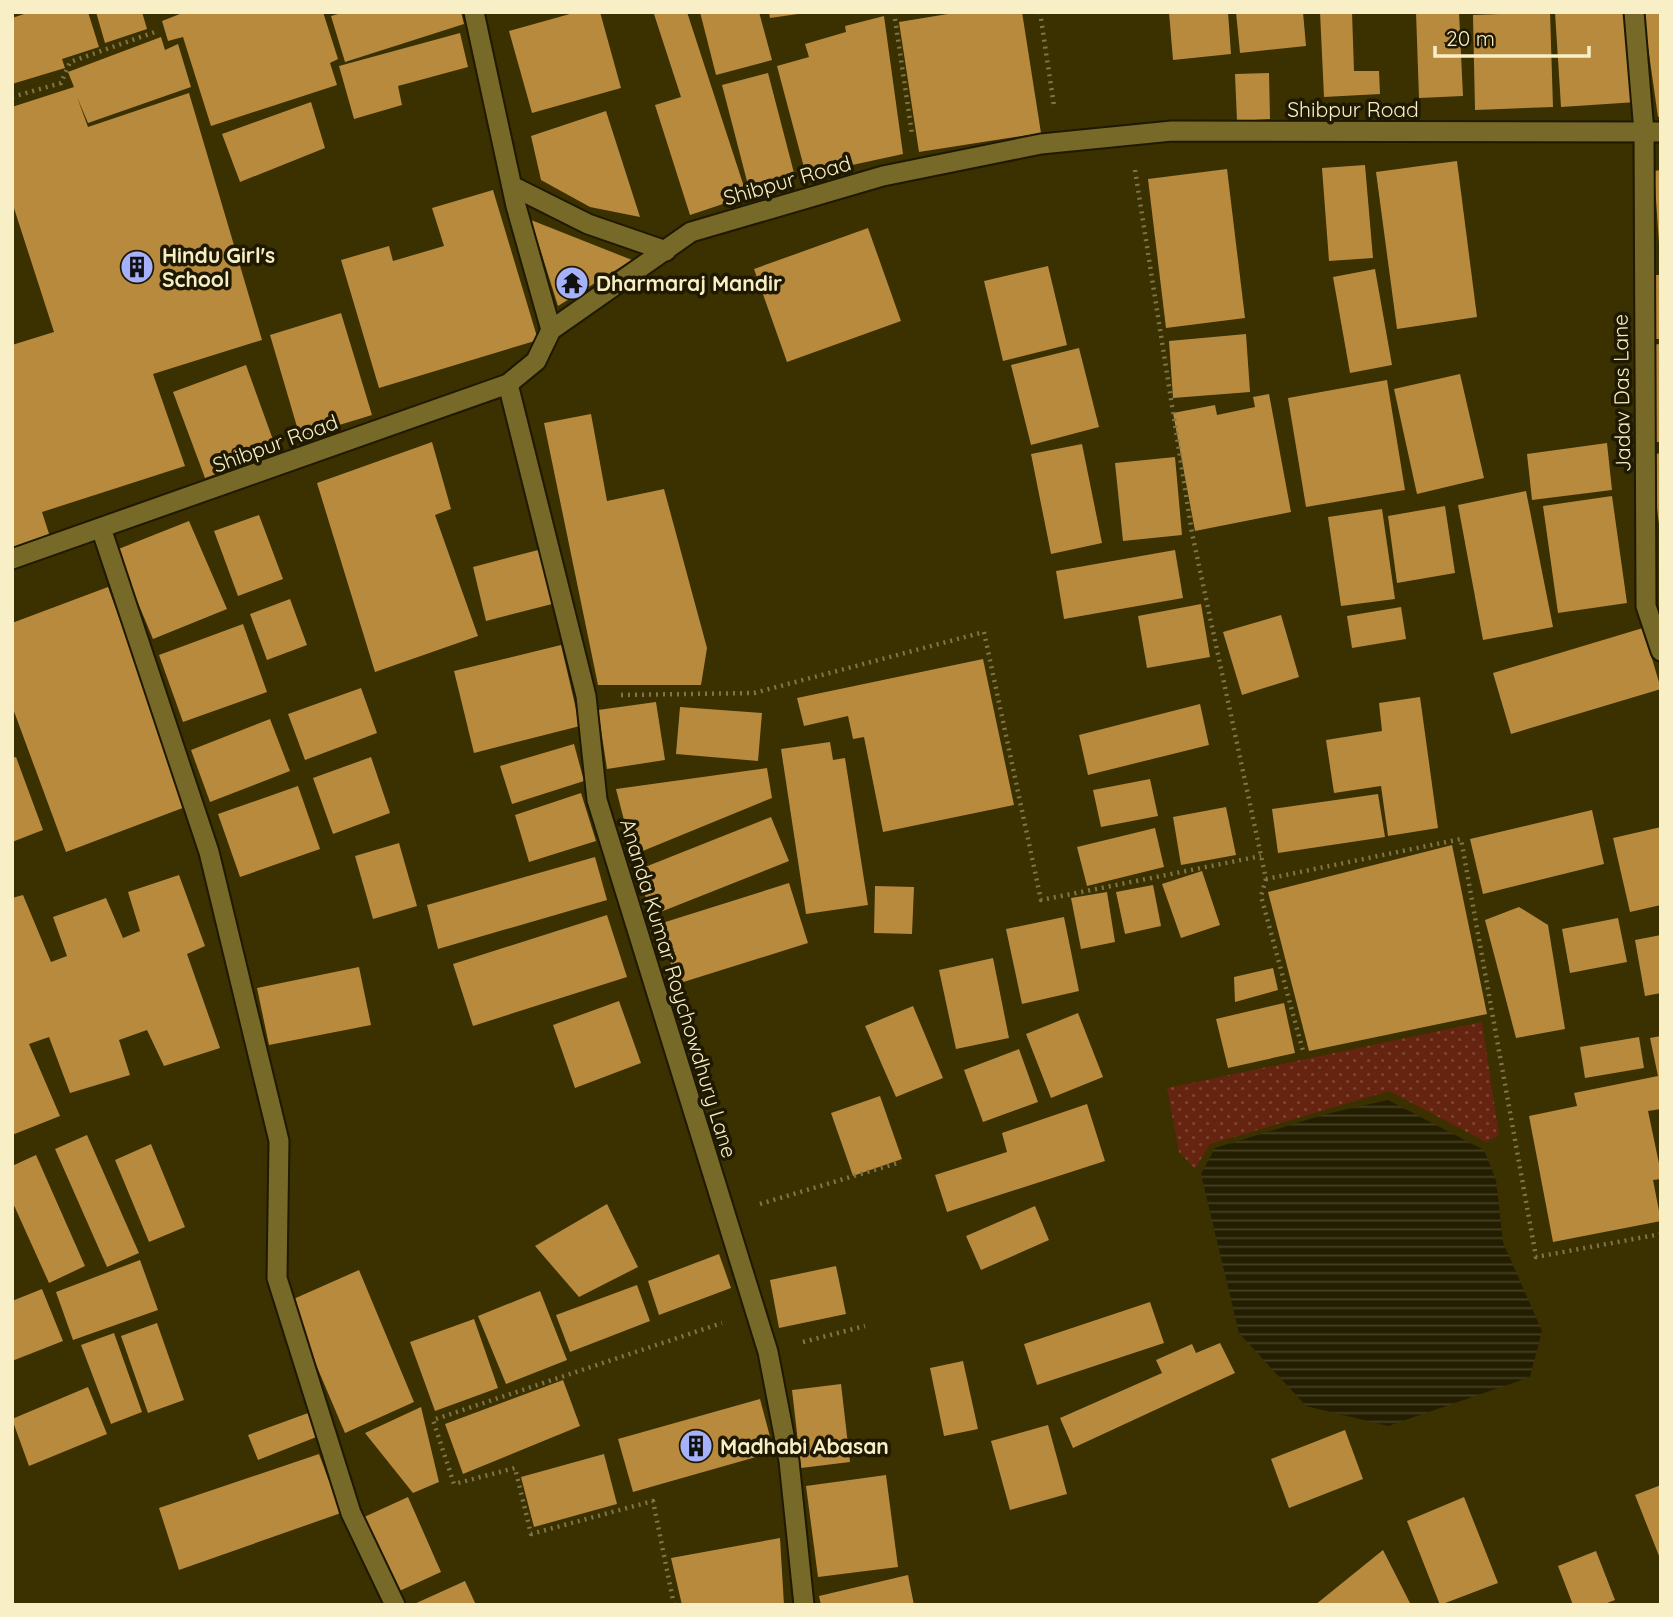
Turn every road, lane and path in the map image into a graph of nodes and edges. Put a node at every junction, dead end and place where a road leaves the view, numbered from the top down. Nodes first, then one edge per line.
1 (474, 12) edge
2 (894, 12) edge
3 (1040, 12) edge
4 (1634, 12) edge
5 (155, 32) dead end
6 (12, 97) edge
7 (1652, 132) edge
8 (1129, 135) junction
9 (1059, 142) junction
10 (917, 169) junction
11 (512, 186) junction
12 (666, 251) junction
13 (551, 330) junction
14 (508, 384) junction
15 (101, 528) junction
16 (12, 559) edge
17 (1661, 651) edge
18 (586, 696) junction
19 (1261, 856) junction
20 (1266, 879) junction
21 (1303, 1051) dead end
22 (901, 1162) dead end
23 (725, 1215) junction
24 (1661, 1234) edge
25 (756, 1312) junction
26 (864, 1326) dead end
27 (768, 1352) junction
28 (395, 1605) edge
29 (674, 1605) edge
30 (804, 1605) edge

1 - 11 street
2 - 10 path
3 - 9 path
4 - 7 street, Jadav Das Lane
5 - 6 path
7 - 8 street, Shibpur Road
7 - 17 street, Jadav Das Lane
8 - 9 street, Shibpur Road
8 - 19 path
9 - 10 street, Shibpur Road
10 - 12 street, Shibpur Road
11 - 12 street
11 - 13 street
12 - 13 street, Shibpur Road
13 - 14 street, Shibpur Road
14 - 15 street, Shibpur Road
14 - 18 street, Ananda Kumar Roychowdhury Lane
15 - 16 street, Shibpur Road
15 - 28 street
18 - 19 path
18 - 23 street, Ananda Kumar Roychowdhury Lane
19 - 20 path
20 - 21 path
20 - 24 path
22 - 23 path
23 - 25 street, Ananda Kumar Roychowdhury Lane
25 - 27 street, Ananda Kumar Roychowdhury Lane
25 - 29 path
26 - 27 path
27 - 30 street, Ananda Kumar Roychowdhury Lane

